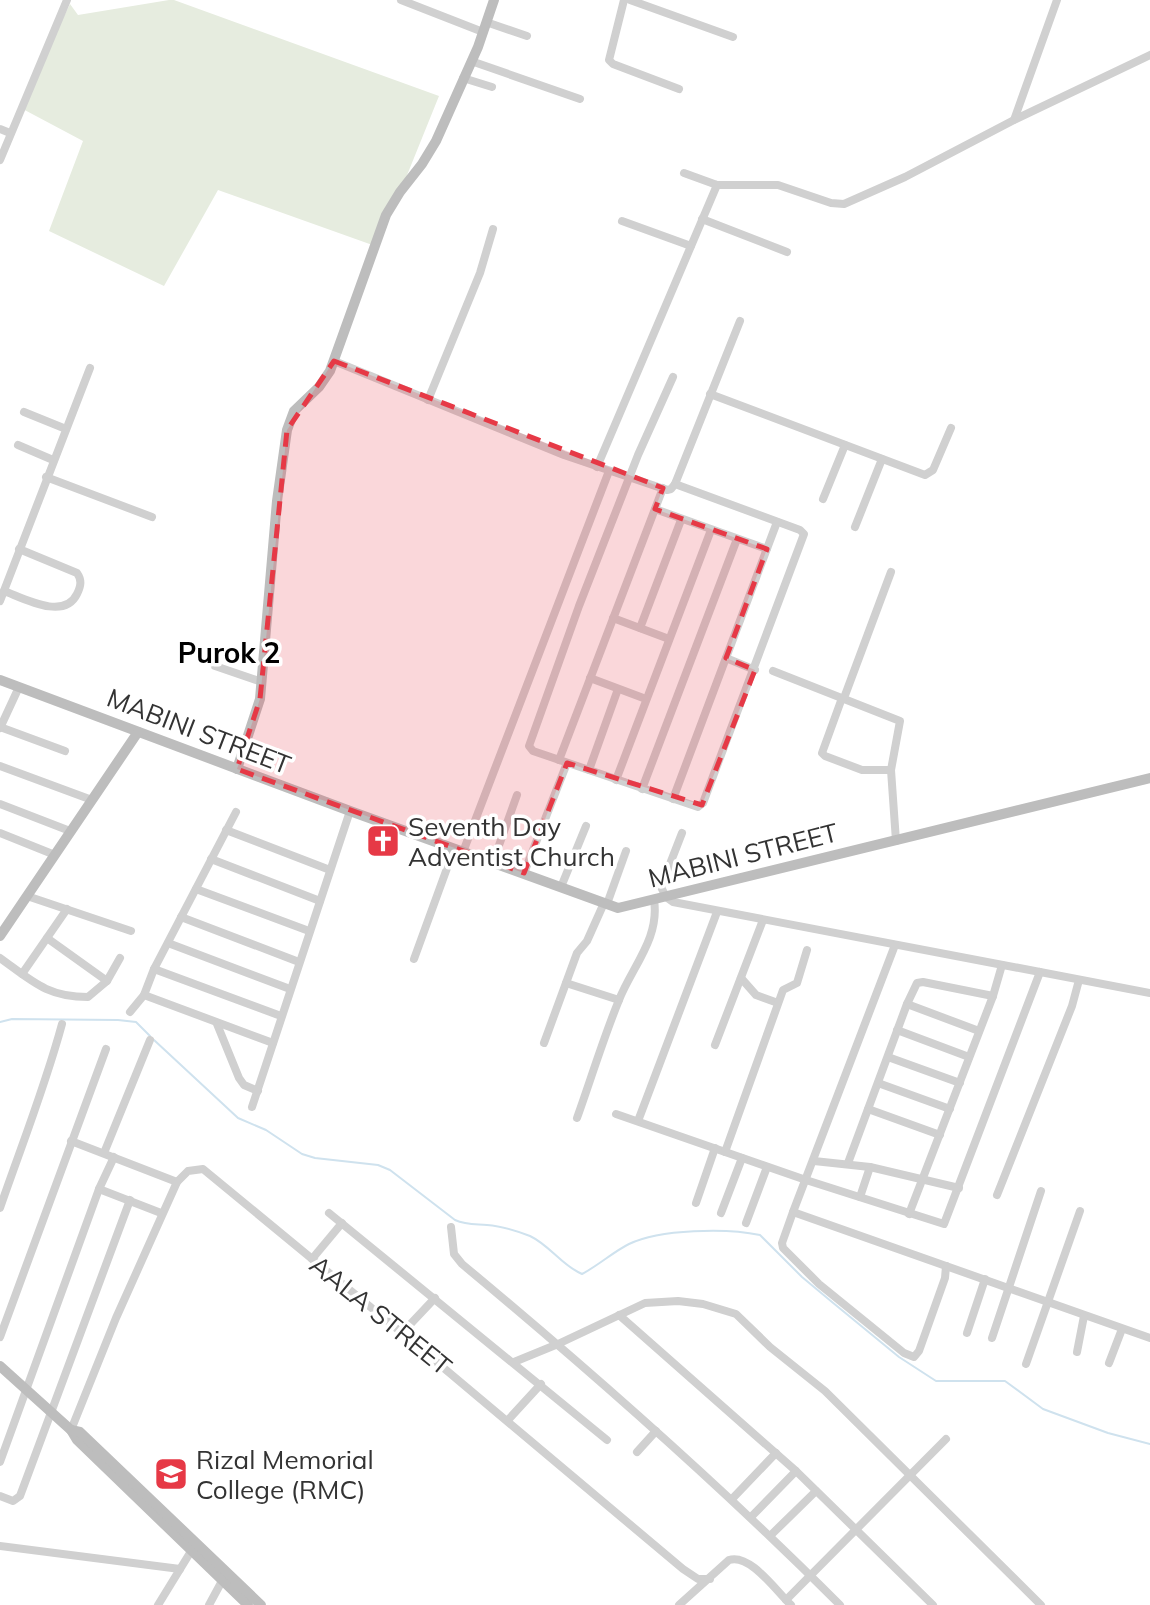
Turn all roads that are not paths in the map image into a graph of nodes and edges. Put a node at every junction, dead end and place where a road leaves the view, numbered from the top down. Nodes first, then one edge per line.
1 (67, 0) edge
2 (401, 0) edge
3 (494, 0) edge
4 (624, 0) edge
5 (631, 0) edge
6 (1057, 0) edge
7 (485, 27) junction
8 (527, 36) dead end
9 (733, 37) dead end
10 (1150, 55) edge
11 (471, 61) junction
12 (463, 78) junction
13 (492, 87) dead end
14 (679, 89) dead end
15 (580, 99) dead end
16 (1014, 120) junction
17 (0, 129) edge
18 (10, 134) junction
19 (0, 160) edge
20 (684, 173) dead end
21 (716, 186) junction
22 (702, 219) junction
23 (622, 221) dead end
24 (493, 229) dead end
25 (691, 246) junction
26 (787, 253) dead end
27 (740, 321) dead end
28 (334, 361) junction
29 (90, 368) dead end
30 (673, 377) dead end
31 (710, 394) junction
32 (428, 400) junction
33 (23, 412) dead end
34 (951, 428) dead end
35 (66, 429) junction
36 (18, 445) dead end
37 (845, 445) junction
38 (882, 459) junction
39 (53, 460) junction
40 (597, 467) junction
41 (609, 471) junction
42 (46, 477) junction
43 (630, 477) junction
44 (675, 484) junction
45 (663, 488) junction
46 (823, 499) dead end
47 (654, 509) junction
48 (152, 517) dead end
49 (681, 520) junction
50 (777, 522) junction
51 (855, 527) dead end
52 (711, 530) junction
53 (737, 539) junction
54 (19, 549) junction
55 (767, 549) junction
56 (891, 572) dead end
57 (4, 591) junction
58 (0, 601) edge
59 (613, 618) junction
60 (640, 628) junction
61 (669, 639) junction
62 (726, 658) junction
63 (215, 666) dead end
64 (754, 670) junction
65 (773, 671) dead end
66 (590, 678) junction
67 (0, 680) edge
68 (262, 682) junction
69 (19, 687) junction
70 (618, 689) junction
71 (843, 698) junction
72 (646, 699) junction
73 (0, 727) edge
74 (138, 732) junction
75 (65, 751) dead end
76 (563, 762) junction
77 (0, 766) edge
78 (237, 769) junction
79 (589, 770) junction
80 (891, 770) junction
81 (1150, 778) edge
82 (616, 780) junction
83 (642, 789) junction
84 (517, 795) dead end
85 (673, 799) junction
86 (92, 800) junction
87 (0, 804) edge
88 (350, 811) junction
89 (236, 812) dead end
90 (586, 827) dead end
91 (226, 830) junction
92 (70, 831) junction
93 (0, 833) edge
94 (682, 833) dead end
95 (896, 841) junction
96 (459, 850) junction
97 (625, 852) dead end
98 (55, 855) junction
99 (211, 859) junction
100 (493, 862) junction
101 (330, 870) junction
102 (524, 873) junction
103 (561, 887) junction
104 (196, 888) junction
105 (27, 896) junction
106 (660, 898) junction
107 (320, 901) junction
108 (605, 904) junction
109 (66, 909) junction
110 (717, 912) junction
111 (181, 917) junction
112 (763, 920) junction
113 (131, 931) dead end
114 (309, 931) junction
115 (0, 936) edge
116 (47, 938) junction
117 (168, 943) junction
118 (895, 945) junction
119 (807, 950) dead end
120 (0, 958) edge
121 (120, 958) dead end
122 (414, 959) dead end
123 (299, 962) junction
124 (1002, 965) junction
125 (154, 969) junction
126 (1040, 972) junction
127 (22, 974) junction
128 (741, 978) junction
129 (1079, 980) junction
130 (107, 981) junction
131 (566, 983) junction
132 (290, 989) junction
133 (1150, 993) edge
134 (144, 995) junction
135 (993, 996) junction
136 (619, 1000) junction
137 (778, 1003) junction
138 (907, 1004) junction
139 (130, 1012) dead end
140 (281, 1016) junction
141 (62, 1024) dead end
142 (217, 1024) junction
143 (897, 1030) junction
144 (979, 1031) junction
145 (150, 1040) dead end
146 (273, 1043) junction
147 (544, 1043) dead end
148 (715, 1045) dead end
149 (106, 1049) dead end
150 (888, 1056) junction
151 (969, 1057) junction
152 (878, 1083) junction
153 (960, 1083) junction
154 (257, 1091) junction
155 (252, 1107) dead end
156 (868, 1109) junction
157 (950, 1109) junction
158 (617, 1114) dead end
159 (577, 1118) dead end
160 (638, 1121) junction
161 (940, 1135) junction
162 (71, 1141) junction
163 (715, 1148) junction
164 (725, 1152) junction
165 (104, 1153) junction
166 (114, 1157) junction
167 (742, 1158) junction
168 (814, 1161) junction
169 (848, 1163) junction
170 (767, 1167) junction
171 (870, 1167) junction
172 (923, 1179) junction
173 (806, 1181) junction
174 (177, 1182) junction
175 (959, 1188) junction
176 (99, 1189) junction
177 (1041, 1191) dead end
178 (997, 1195) dead end
179 (860, 1197) junction
180 (130, 1200) junction
181 (696, 1203) dead end
182 (0, 1208) edge
183 (1080, 1211) dead end
184 (793, 1212) junction
185 (161, 1213) junction
186 (329, 1213) dead end
187 (721, 1213) dead end
188 (909, 1214) junction
189 (342, 1223) junction
190 (746, 1223) dead end
191 (451, 1227) dead end
192 (312, 1259) junction
193 (946, 1266) junction
194 (985, 1279) junction
195 (1008, 1288) junction
196 (435, 1298) junction
197 (1049, 1303) junction
198 (619, 1315) junction
199 (1084, 1316) junction
200 (1122, 1329) junction
201 (402, 1333) junction
202 (967, 1334) dead end
203 (0, 1337) edge
204 (992, 1338) dead end
205 (1150, 1338) edge
206 (558, 1345) junction
207 (1077, 1352) dead end
208 (514, 1362) junction
209 (1109, 1363) dead end
210 (1026, 1364) dead end
211 (0, 1366) edge
212 (541, 1384) junction
213 (26, 1391) junction
214 (50, 1413) junction
215 (508, 1420) junction
216 (656, 1431) junction
217 (76, 1434) junction
218 (946, 1439) dead end
219 (607, 1440) dead end
220 (637, 1452) dead end
221 (776, 1453) junction
222 (0, 1462) edge
223 (796, 1471) junction
224 (911, 1475) junction
225 (816, 1491) junction
226 (0, 1496) edge
227 (732, 1499) junction
228 (751, 1517) junction
229 (855, 1529) junction
230 (771, 1535) junction
231 (0, 1546) edge
232 (194, 1547) junction
233 (180, 1569) junction
234 (810, 1574) junction
235 (710, 1579) junction
236 (222, 1581) junction
237 (788, 1603) edge
238 (158, 1605) edge
239 (209, 1605) edge
240 (248, 1605) edge
241 (261, 1605) edge
242 (679, 1605) edge
243 (840, 1605) edge
244 (933, 1605) edge
245 (1041, 1605) edge

1 - 18 street
2 - 7 street
3 - 7 street
4 - 14 street
5 - 9 street
6 - 16 street
7 - 8 street
7 - 11 street
10 - 16 street
11 - 12 street
11 - 15 street
12 - 13 street
12 - 28 street
16 - 21 street
17 - 18 street
18 - 19 street
20 - 21 street
21 - 22 street
22 - 25 street
22 - 26 street
23 - 25 street
24 - 32 street
25 - 40 street
27 - 31 street
28 - 32 street
28 - 68 street
29 - 35 street
30 - 43 street
31 - 37 street
31 - 44 street
32 - 40 street
33 - 35 street
34 - 38 street
35 - 39 street
36 - 39 street
37 - 38 street
37 - 46 street
38 - 51 street
39 - 42 street
40 - 41 street
41 - 43 street
41 - 96 street
42 - 48 street
42 - 54 street
43 - 45 street
43 - 76 street
44 - 45 street
44 - 50 street
45 - 47 street
47 - 49 street
47 - 59 street
49 - 52 street
49 - 60 street
50 - 55 street
50 - 64 street
52 - 53 street
52 - 61 street
53 - 55 street
53 - 83 street
54 - 57 street
54 - 57 street
55 - 62 street
56 - 71 street
57 - 58 street
59 - 60 street
59 - 66 street
60 - 61 street
61 - 72 street
62 - 64 street
62 - 85 street
63 - 68 street
64 - 85 street
65 - 71 street
66 - 70 street
66 - 76 street
67 - 69 street, MABINI STREET
68 - 78 street
69 - 73 street
69 - 74 street, MABINI STREET
70 - 72 street
70 - 79 street
71 - 80 street
71 - 80 street
72 - 82 street
73 - 75 street
74 - 78 street, MABINI STREET
74 - 86 street
76 - 79 street
76 - 102 street
77 - 86 street
78 - 88 street, MABINI STREET
79 - 82 street
80 - 95 street
81 - 95 street, MABINI STREET
82 - 83 street
83 - 85 street
84 - 100 street
86 - 92 street
87 - 92 street
88 - 96 street, MABINI STREET
88 - 101 street
89 - 91 street
90 - 103 street
91 - 99 street
91 - 101 street
92 - 98 street
93 - 98 street
94 - 106 street
95 - 106 street, MABINI STREET
96 - 100 street, MABINI STREET
96 - 122 street
97 - 108 street
98 - 105 street
99 - 104 street
99 - 107 street
100 - 102 street, MABINI STREET
101 - 107 street
102 - 103 street, MABINI STREET
103 - 108 street, MABINI STREET
104 - 111 street
104 - 114 street
105 - 109 street
105 - 115 street
106 - 108 street, MABINI STREET
106 - 110 street
106 - 136 street
107 - 114 street
108 - 131 street
109 - 113 street
109 - 116 street
110 - 112 street
110 - 160 street
111 - 117 street
111 - 123 street
112 - 118 street
112 - 128 street
114 - 123 street
116 - 127 street
116 - 130 street
117 - 125 street
117 - 132 street
118 - 124 street
118 - 168 street
119 - 137 street
120 - 127 street
121 - 130 street
123 - 132 street
124 - 126 street
124 - 135 street
125 - 134 street
125 - 140 street
126 - 129 street
126 - 175 street
127 - 130 street
128 - 137 street
128 - 148 street
129 - 133 street
129 - 178 street
131 - 136 street
131 - 147 street
132 - 140 street
134 - 139 street
134 - 142 street
135 - 138 street
135 - 144 street
136 - 159 street
137 - 164 street
138 - 143 street
138 - 144 street
140 - 146 street
141 - 182 street
142 - 146 street
142 - 154 street
143 - 150 street
143 - 151 street
144 - 151 street
145 - 165 street
146 - 154 street
149 - 162 street
150 - 152 street
150 - 153 street
151 - 153 street
152 - 156 street
152 - 157 street
153 - 157 street
154 - 155 street
156 - 161 street
156 - 169 street
157 - 161 street
158 - 160 street
160 - 163 street
161 - 172 street
162 - 165 street
162 - 203 street
163 - 164 street
163 - 181 street
164 - 167 street
165 - 166 street
166 - 174 street
166 - 176 street
167 - 170 street
167 - 187 street
168 - 169 street
168 - 173 street
169 - 171 street
170 - 173 street
170 - 190 street
171 - 172 street
171 - 179 street
172 - 175 street
172 - 188 street
173 - 179 street
173 - 184 street
174 - 185 street
174 - 192 street, AALA STREET
175 - 188 street
176 - 180 street
176 - 213 street
177 - 195 street
179 - 188 street
180 - 185 street
180 - 214 street
183 - 197 street
184 - 193 street
184 - 193 street
185 - 217 street
186 - 189 street
189 - 192 street
189 - 196 street
191 - 206 street
192 - 201 street, AALA STREET
193 - 194 street
194 - 195 street
194 - 202 street
195 - 197 street
195 - 204 street
196 - 201 street
196 - 208 street
197 - 199 street
197 - 210 street
198 - 206 street
198 - 221 street
198 - 224 street
199 - 200 street
199 - 207 street
200 - 205 street
200 - 209 street
201 - 215 street, AALA STREET
206 - 208 street
206 - 216 street
208 - 212 street
211 - 213 street
212 - 215 street
212 - 219 street
213 - 214 street
213 - 222 street
214 - 217 street
214 - 226 street
215 - 235 street, AALA STREET
216 - 220 street
216 - 227 street
217 - 232 street
218 - 224 street
221 - 223 street
221 - 227 street
223 - 225 street
223 - 228 street
224 - 229 street
224 - 245 street
225 - 229 street
225 - 230 street
227 - 228 street
228 - 230 street
229 - 234 street
229 - 244 street
230 - 234 street
231 - 233 street
232 - 233 street
232 - 236 street
232 - 241 street
233 - 238 street
234 - 237 street
234 - 243 street
235 - 237 street
235 - 242 street
236 - 239 street
236 - 240 street

